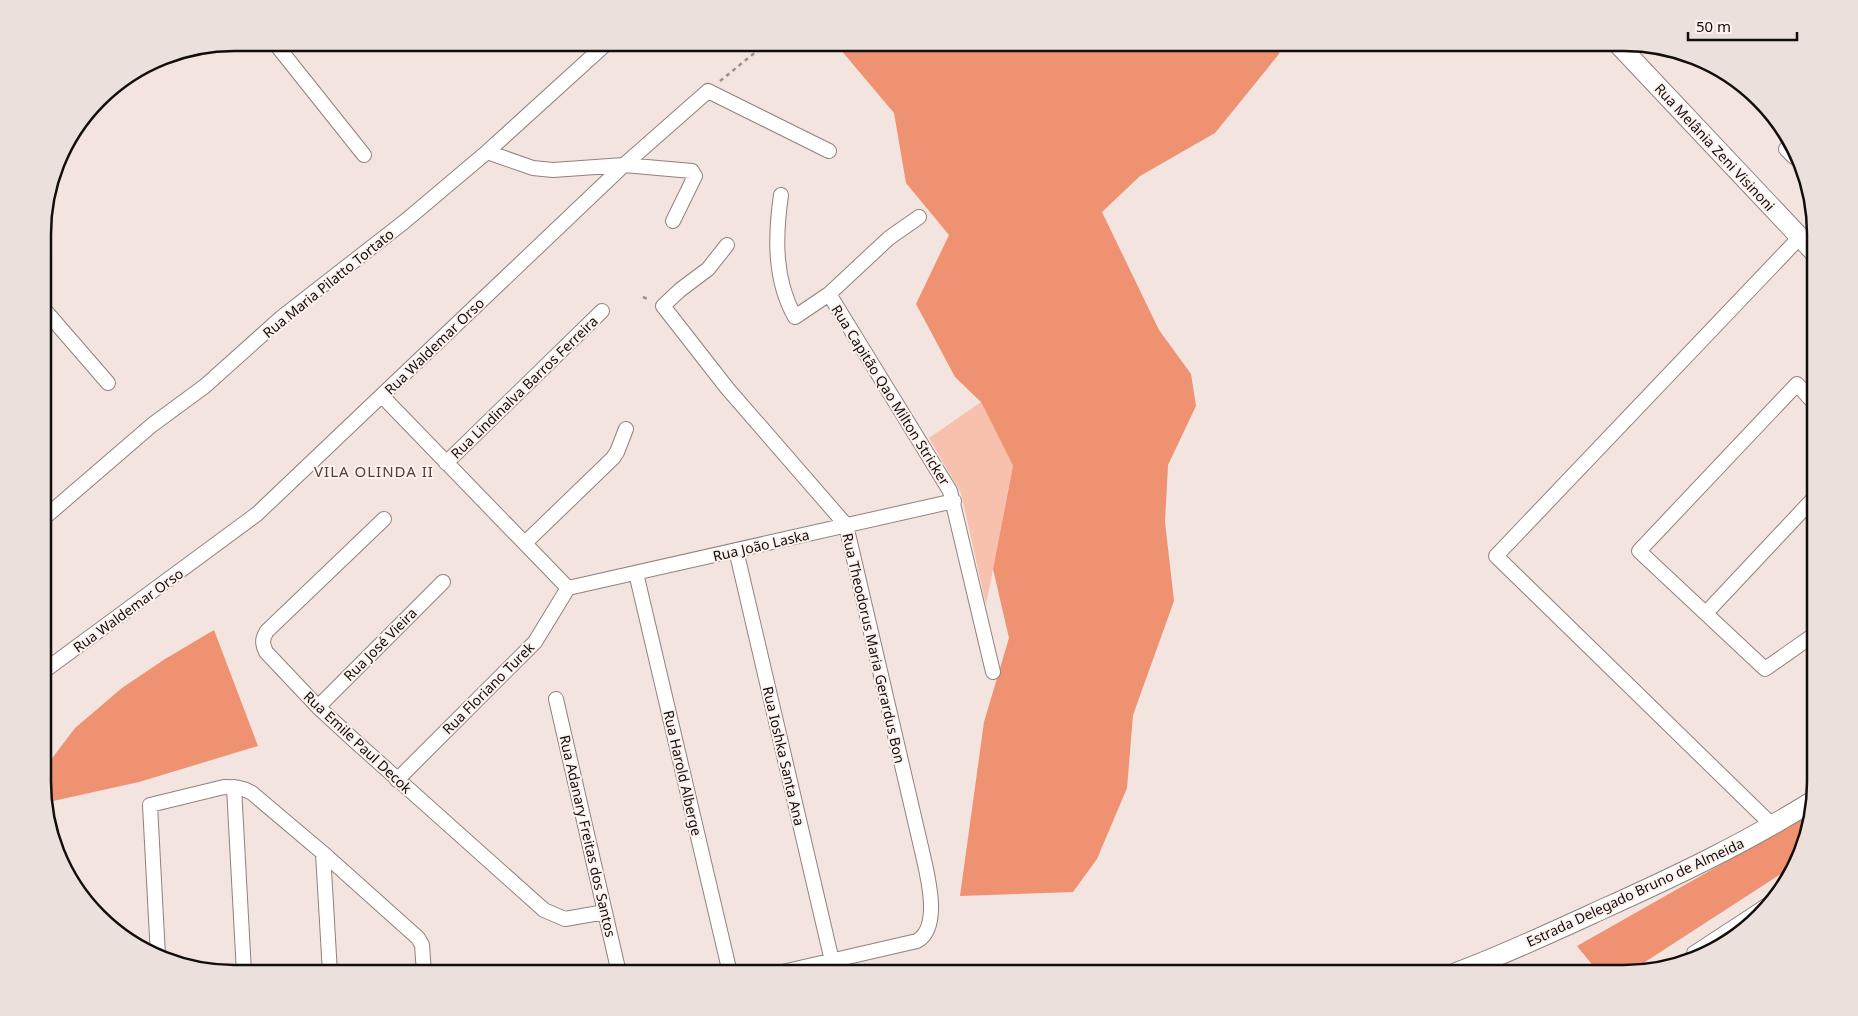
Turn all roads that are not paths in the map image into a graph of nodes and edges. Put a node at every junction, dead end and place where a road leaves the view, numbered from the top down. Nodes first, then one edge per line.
1 (281, 51) edge
2 (598, 51) edge
3 (1625, 51) edge
4 (829, 151) dead end
5 (487, 152) junction
6 (364, 155) dead end
7 (624, 165) junction
8 (781, 195) dead end
9 (919, 217) dead end
10 (672, 221) dead end
11 (1800, 237) junction
12 (1807, 244) edge
13 (727, 245) dead end
14 (829, 294) junction
15 (602, 311) dead end
16 (51, 317) edge
17 (108, 382) dead end
18 (1807, 395) edge
19 (382, 396) junction
20 (626, 429) dead end
21 (446, 463) junction
22 (954, 501) junction
23 (1807, 506) edge
24 (51, 512) edge
25 (384, 519) dead end
26 (846, 525) junction
27 (525, 544) junction
28 (736, 550) junction
29 (636, 573) junction
30 (443, 582) dead end
31 (568, 588) junction
32 (1706, 613) junction
33 (1807, 640) edge
34 (51, 666) edge
35 (993, 672) dead end
36 (556, 699) dead end
37 (318, 707) junction
38 (397, 780) junction
39 (234, 787) junction
40 (1805, 806) edge
41 (1773, 826) junction
42 (323, 853) junction
43 (1755, 909) edge
44 (605, 912) junction
45 (158, 948) edge
46 (1691, 952) edge
47 (832, 961) junction
48 (244, 965) edge
49 (329, 965) edge
50 (423, 965) edge
51 (617, 965) edge
52 (728, 965) edge
53 (814, 965) edge
54 (1474, 965) edge

1 - 6 street
2 - 5 street, Rua Maria Pilatto Tortato
3 - 11 main road, Rua Melânia Zeni Visinoni
4 - 7 street, Rua Waldemar Orso
5 - 7 street
5 - 24 street, Rua Maria Pilatto Tortato
7 - 10 street
7 - 19 street, Rua Waldemar Orso
8 - 14 street
9 - 14 street
11 - 12 main road, Rua Melânia Zeni Visinoni
11 - 41 street
13 - 26 street, Rua Theodorus Maria Gerardus Bon
14 - 22 street, Rua Capitão Qao Milton Stricker
15 - 21 street, Rua Lindinalva Barros Ferreira
16 - 17 street
18 - 32 street
19 - 21 street
19 - 34 street, Rua Waldemar Orso
20 - 27 street
21 - 27 street
22 - 26 street, Rua João Laska
22 - 35 street, Rua Capitão Qao Milton Stricker
23 - 32 street
25 - 37 street, Rua Emile Paul Decok
26 - 28 street, Rua João Laska
26 - 47 street, Rua Theodorus Maria Gerardus Bon
27 - 31 street
28 - 29 street, Rua João Laska
28 - 47 street, Rua Ioshka Santa Ana
29 - 31 street, Rua João Laska
29 - 52 street, Rua Harold Alberge
30 - 37 street, Rua José Vieira
31 - 38 street, Rua Floriano Turek
32 - 33 street
36 - 44 street, Rua Adanary Freitas dos Santos
37 - 38 street, Rua Emile Paul Decok
38 - 44 street, Rua Emile Paul Decok
39 - 42 street
39 - 45 street
39 - 48 street
40 - 41 main road, Estrada Delegado Bruno de Almeida
41 - 54 main road, Estrada Delegado Bruno de Almeida
42 - 49 street
42 - 50 street
43 - 46 lane
44 - 51 street, Rua Adanary Freitas dos Santos
47 - 53 street

